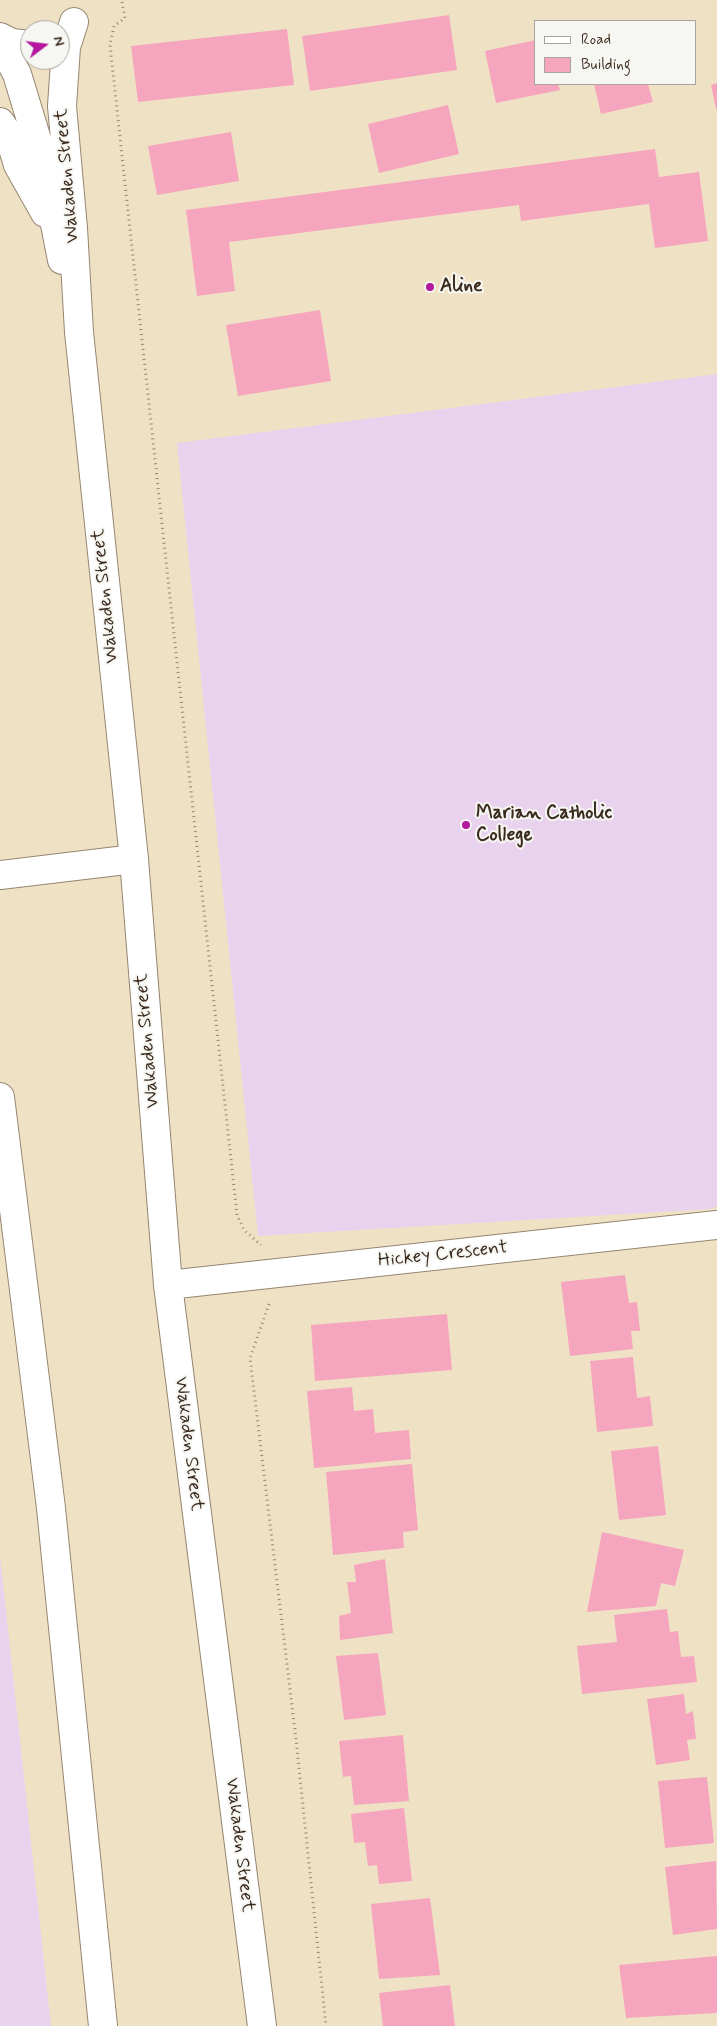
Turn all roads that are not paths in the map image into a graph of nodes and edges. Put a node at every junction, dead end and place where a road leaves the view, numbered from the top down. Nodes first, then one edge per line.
1 (72, 19) edge
2 (0, 36) edge
3 (0, 42) edge
4 (20, 44) edge
5 (0, 122) edge
6 (55, 232) junction
7 (79, 332) junction
8 (134, 859) junction
9 (0, 875) edge
10 (0, 1097) edge
11 (717, 1225) edge
12 (168, 1285) junction
13 (103, 2026) edge
14 (262, 2026) edge

1 - 7 main road, Wakaden Street
2 - 4 main road
3 - 6 main road, Wakaden Street
5 - 6 main road
6 - 7 main road, Wakaden Street
7 - 8 main road, Wakaden Street
8 - 9 main road
8 - 12 main road, Wakaden Street
10 - 13 main road
11 - 12 main road, Hickey Crescent
12 - 14 main road, Wakaden Street

